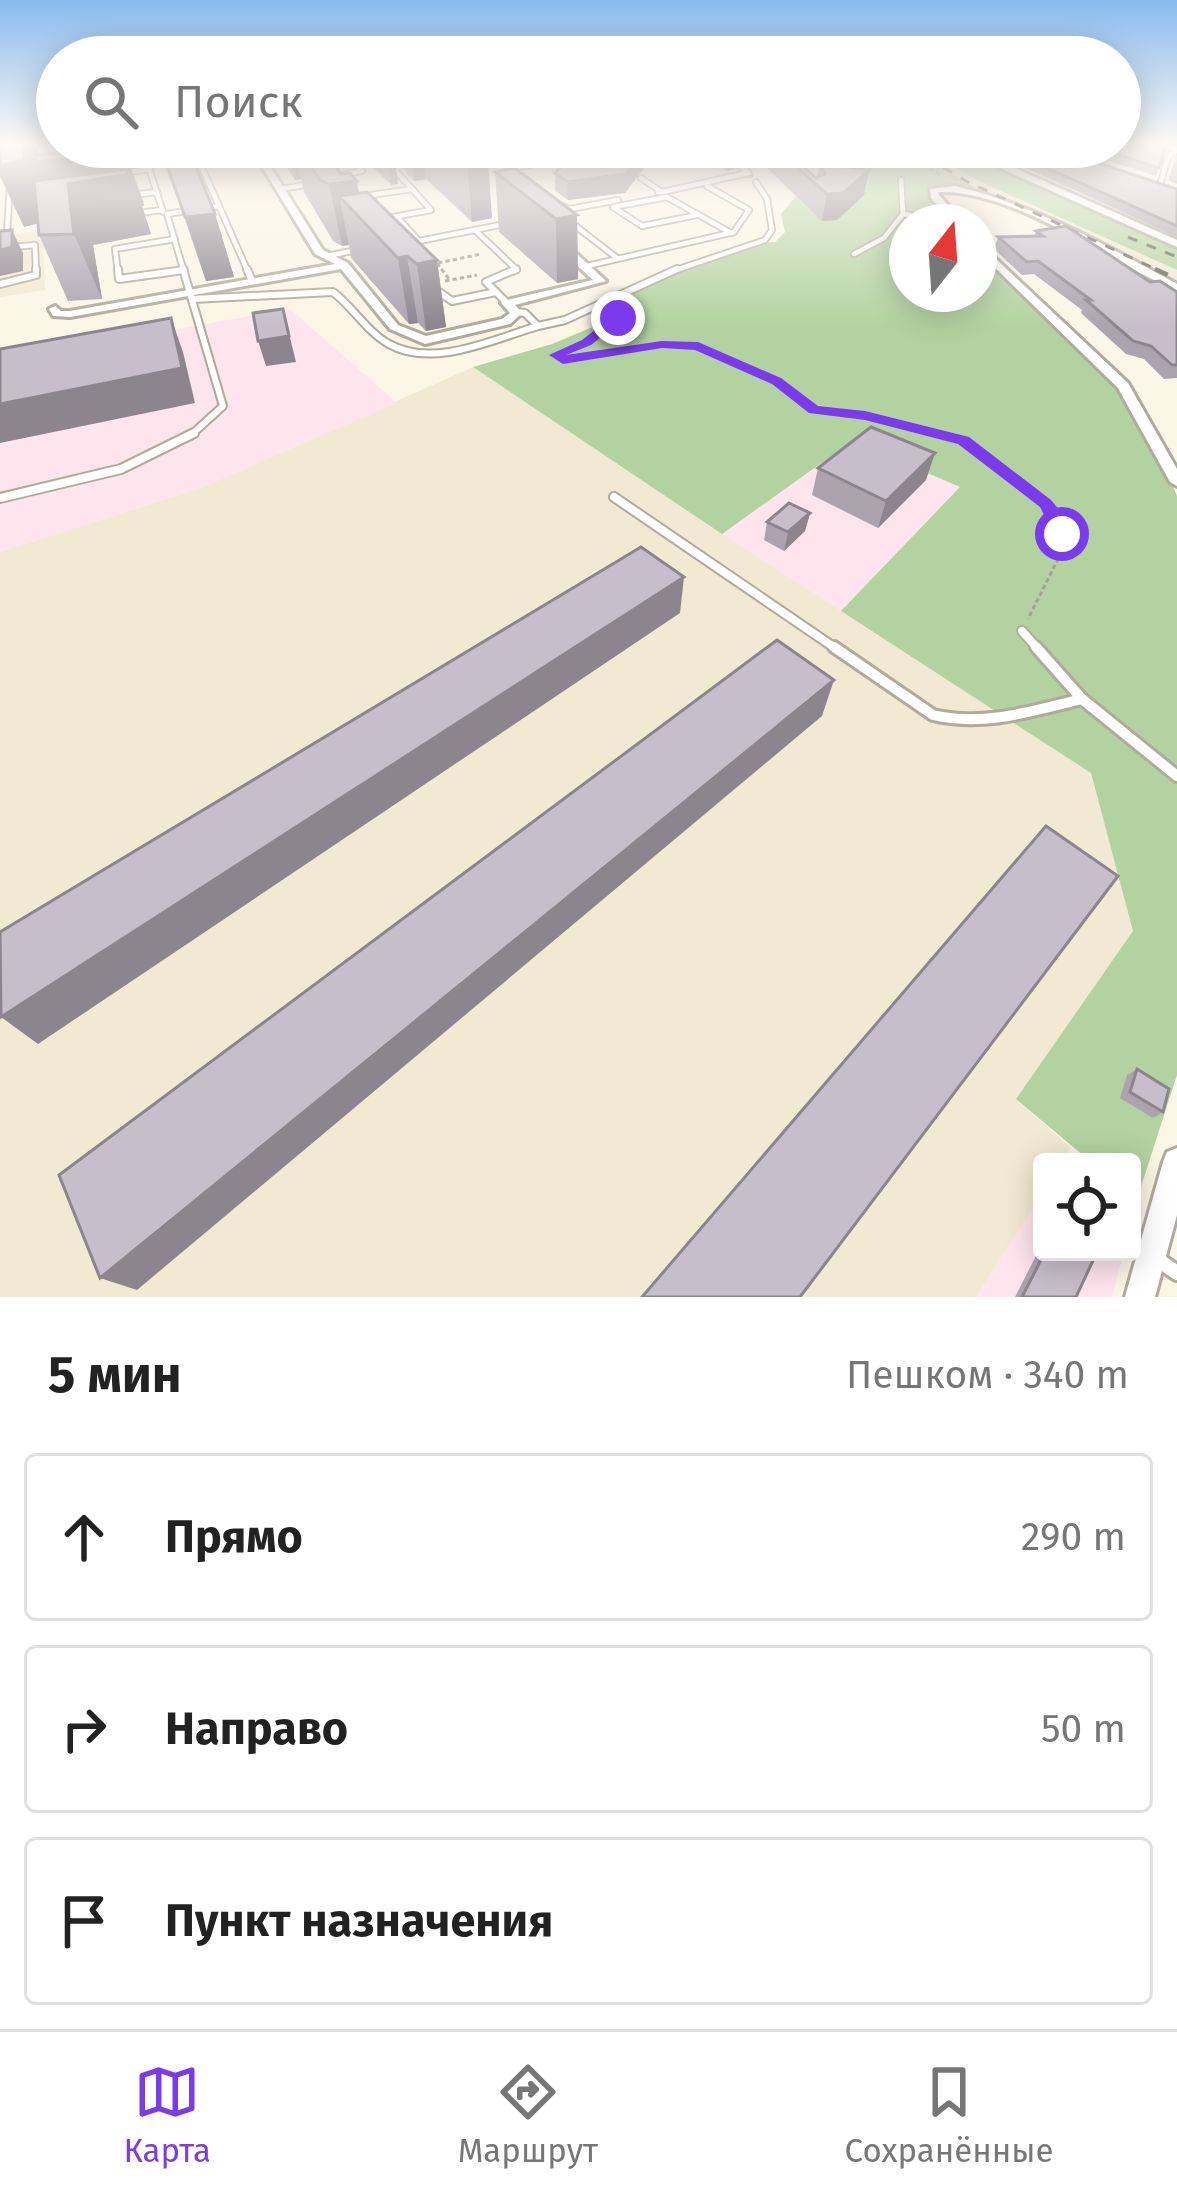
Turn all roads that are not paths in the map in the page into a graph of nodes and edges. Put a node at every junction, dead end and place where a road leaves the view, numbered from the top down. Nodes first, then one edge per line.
1 (8, 206) edge
2 (163, 206) edge
3 (220, 206) joint
4 (290, 206) edge
5 (353, 206) edge
6 (427, 206) edge
7 (620, 206) edge
8 (682, 206) edge
9 (740, 206) edge
10 (768, 206) edge
11 (1003, 206) edge
12 (1091, 206) edge
13 (128, 210) edge
14 (357, 210) edge
15 (496, 210) edge
16 (166, 214) junction
17 (552, 214) edge
18 (697, 215) junction
19 (397, 217) junction
20 (530, 220) edge
21 (372, 221) edge
22 (511, 223) junction
23 (122, 226) dead end
24 (475, 230) junction
25 (544, 231) edge
26 (889, 232) edge
27 (7, 233) edge
28 (731, 233) junction
29 (175, 239) junction
30 (419, 241) junction
31 (391, 244) edge
32 (1177, 244) edge
33 (0, 248) edge
34 (369, 248) edge
35 (854, 254) dead end
36 (327, 256) junction
37 (618, 259) junction
38 (997, 264) edge
39 (344, 265) junction
40 (587, 266) junction
41 (412, 268) edge
42 (184, 270) junction
43 (252, 281) junction
44 (0, 284) edge
45 (1177, 288) edge
46 (496, 292) junction
47 (192, 296) junction
48 (511, 308) junction
49 (56, 309) dead end
50 (538, 326) junction
51 (1177, 482) edge
52 (0, 497) edge
53 (614, 497) dead end
54 (1022, 631) road end
55 (1082, 699) junction
56 (1177, 776) edge
57 (1177, 1162) edge
58 (1164, 1264) edge
59 (1140, 1297) edge

1 - 27 lane
2 - 16 lane
3 - 16 lane
3 - 43 lane
4 - 36 street
5 - 14 lane
6 - 19 lane
7 - 18 lane
8 - 18 lane
9 - 28 lane
10 - 50 lane
11 - 45 street
12 - 32 street
13 - 16 lane
15 - 22 street
16 - 23 lane
16 - 29 lane
17 - 37 lane
18 - 28 lane
19 - 21 lane
19 - 30 lane
20 - 22 street
22 - 24 lane
24 - 30 lane
24 - 46 lane
25 - 40 street
26 - 35 lane
28 - 37 lane
29 - 42 lane
29 - 42 lane
30 - 31 lane
33 - 44 lane
34 - 36 lane
36 - 39 street
37 - 40 lane
38 - 51 street
39 - 43 street
39 - 48 street
40 - 48 street
41 - 46 lane
42 - 47 lane
43 - 47 street
46 - 48 lane
47 - 49 street
47 - 50 lane
47 - 52 lane
48 - 50 lane
53 - 55 lane
54 - 55 lane
55 - 56 lane
57 - 58 street
58 - 59 street

